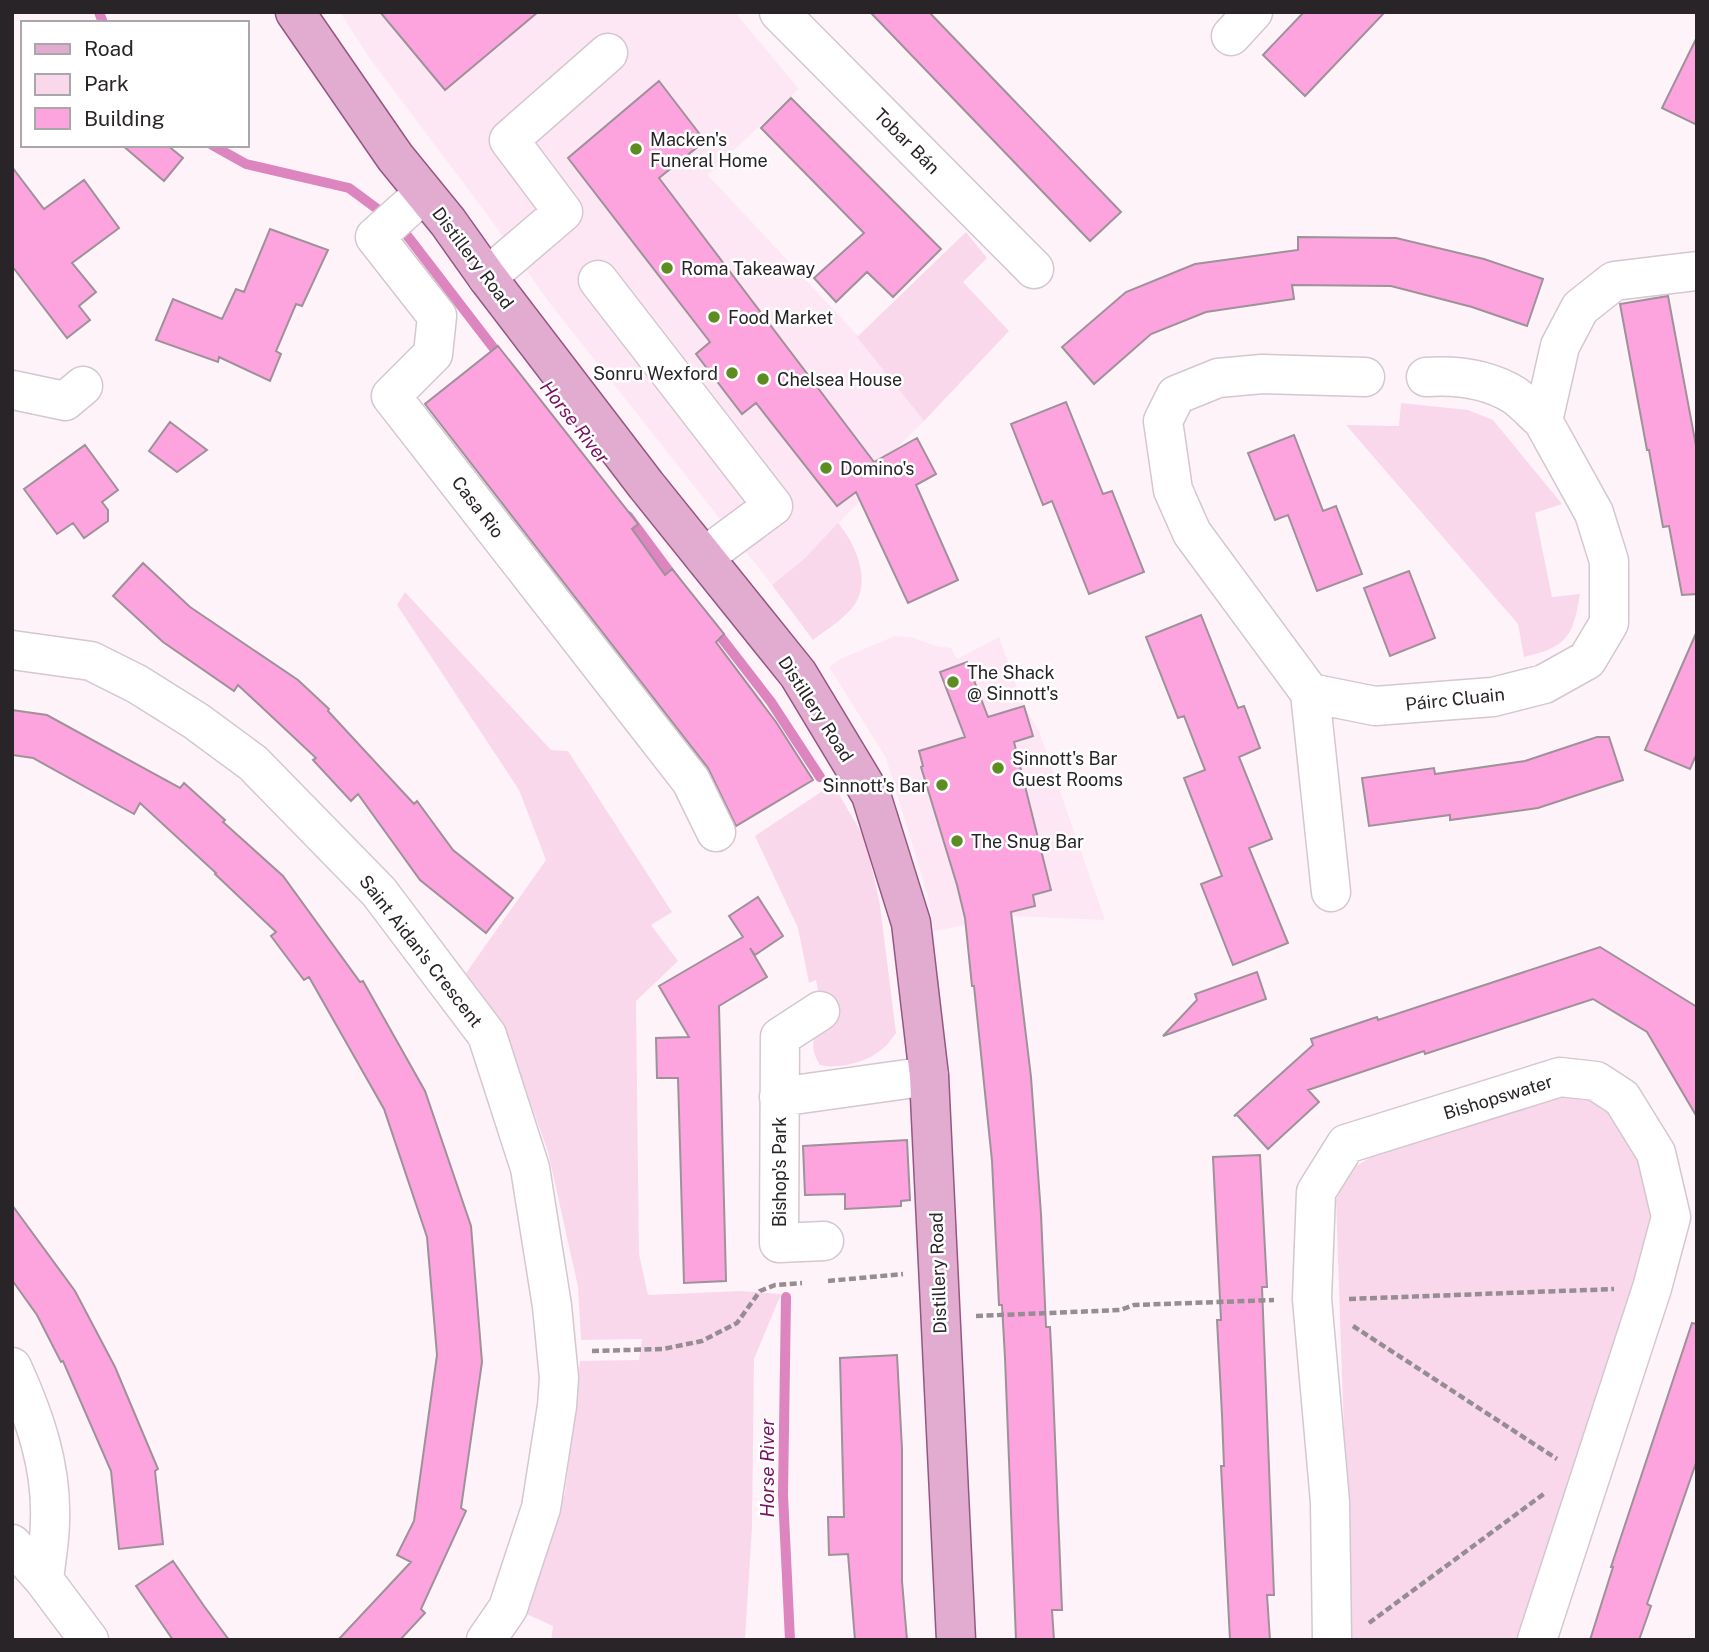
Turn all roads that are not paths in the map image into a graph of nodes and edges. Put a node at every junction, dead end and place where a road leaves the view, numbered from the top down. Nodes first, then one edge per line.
1 (295, 12) edge
2 (779, 12) edge
3 (608, 53) dead end
4 (400, 214) junction
5 (1034, 269) dead end
6 (1697, 271) edge
7 (486, 277) junction
8 (598, 280) dead end
9 (1365, 377) dead end
10 (1426, 377) dead end
11 (12, 382) edge
12 (83, 386) dead end
13 (13, 392) edge
14 (1544, 421) junction
15 (704, 558) junction
16 (12, 650) edge
17 (1310, 693) junction
18 (716, 832) dead end
19 (1331, 892) dead end
20 (820, 1011) dead end
21 (929, 1076) junction
22 (779, 1097) junction
23 (824, 1241) dead end
24 (12, 1367) edge
25 (12, 1544) edge
26 (44, 1580) junction
27 (1332, 1639) edge
28 (89, 1640) edge
29 (486, 1640) edge
30 (956, 1640) edge
31 (1537, 1640) edge

1 - 4 main road, Distillery Road
2 - 5 street, Tobar Bán
3 - 7 street
4 - 7 main road, Distillery Road
4 - 18 street, Casa Rio
6 - 14 street
7 - 15 main road, Distillery Road
8 - 15 street
9 - 17 street
10 - 14 street, Páirc Cluain
11 - 13 street
12 - 13 street
14 - 17 street, Páirc Cluain
15 - 21 main road, Distillery Road
16 - 29 street, Saint Aidan's Crescent
17 - 19 street
20 - 22 street, Bishop's Park
21 - 22 street, Bishop's Park
21 - 30 main road, Distillery Road
22 - 23 street, Bishop's Park
24 - 26 street
25 - 26 street
26 - 28 street
27 - 31 street, Bishopswater

